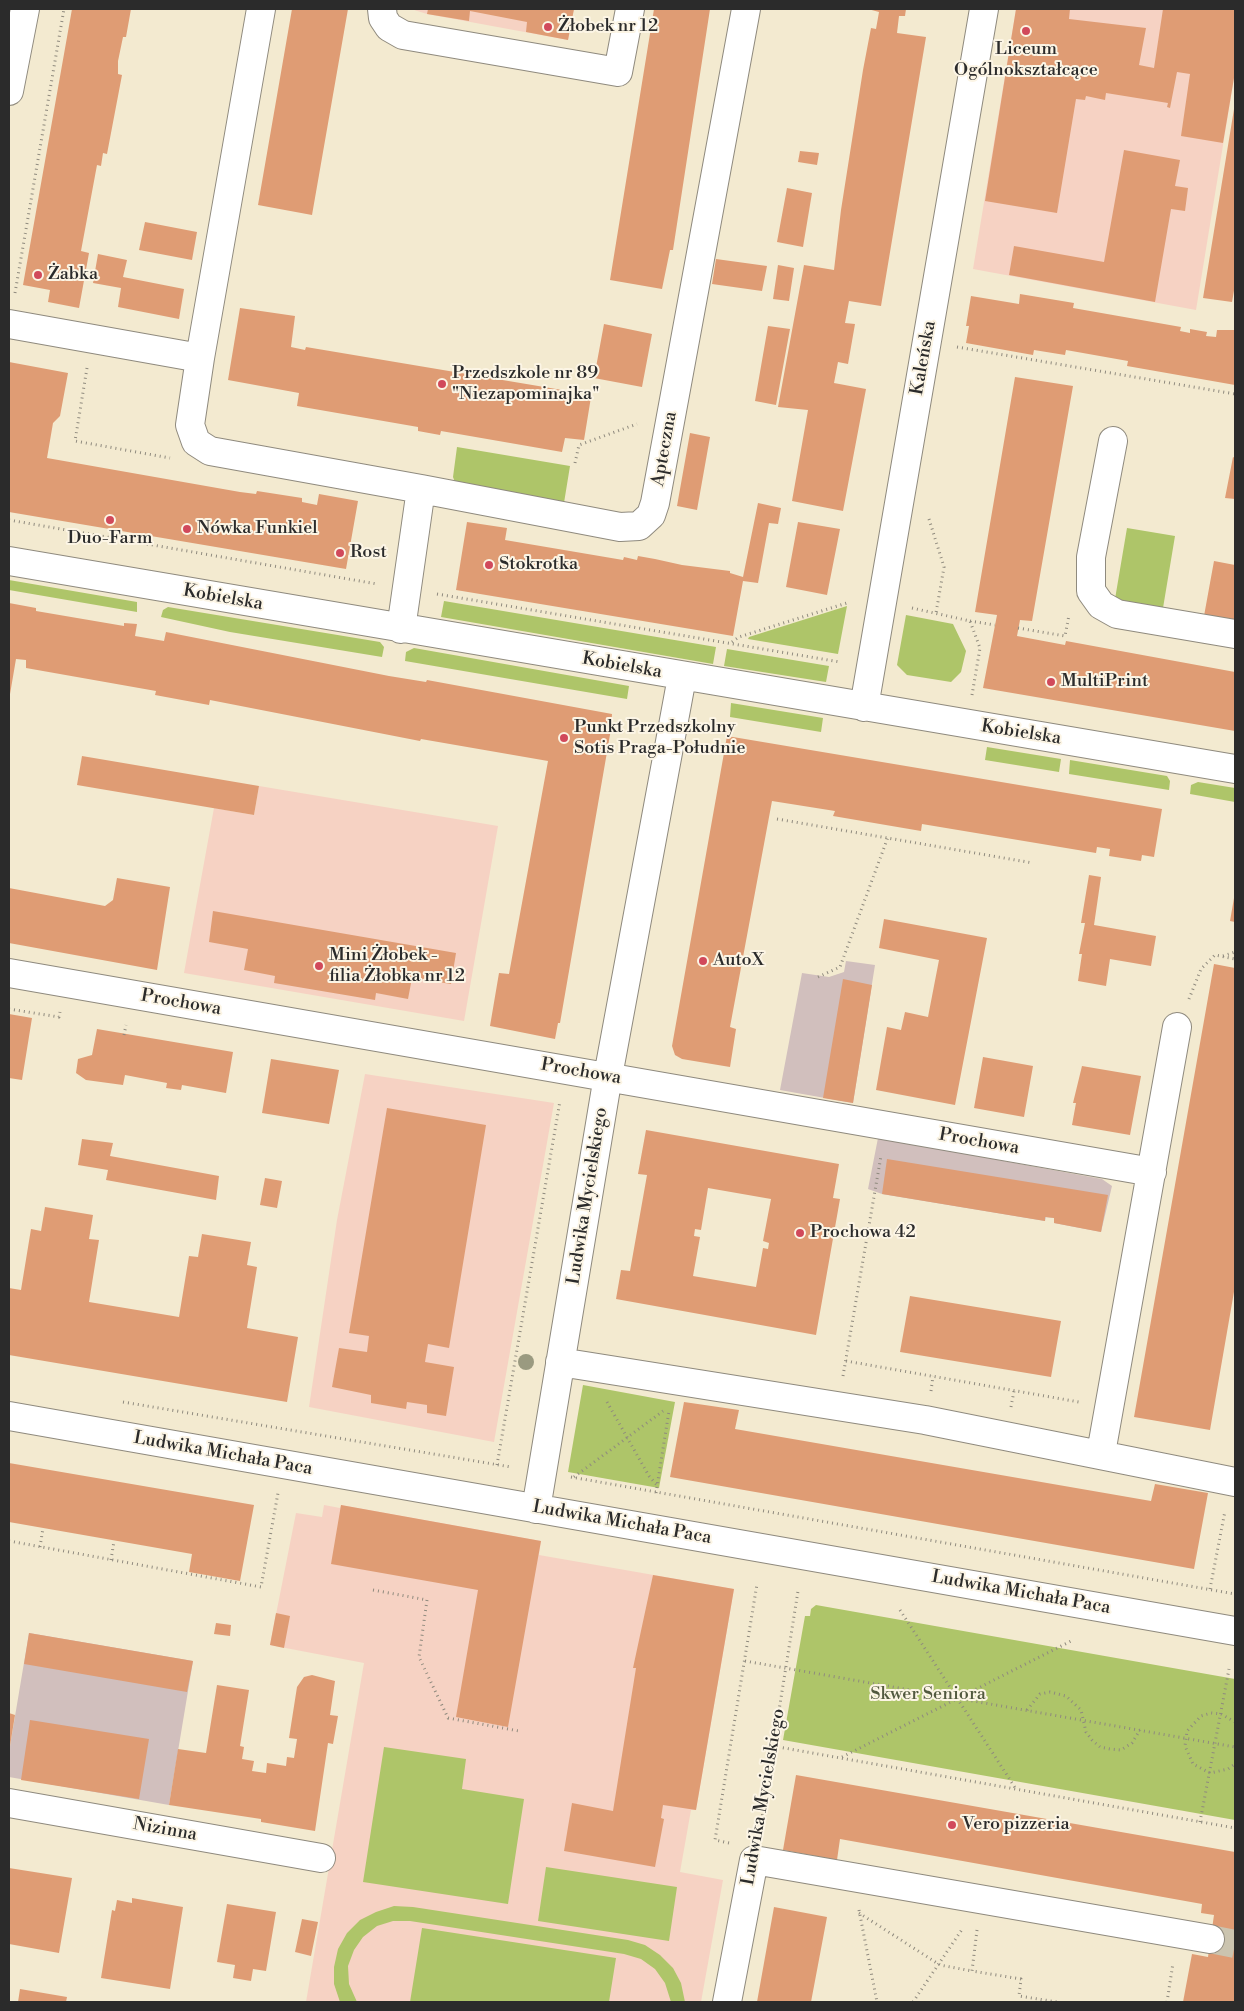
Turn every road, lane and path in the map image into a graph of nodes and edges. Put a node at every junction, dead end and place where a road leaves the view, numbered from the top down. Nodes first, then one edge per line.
1 (25, 9) edge
2 (64, 9) edge
3 (261, 9) edge
4 (382, 9) edge
5 (630, 9) edge
6 (746, 9) edge
7 (984, 9) edge
8 (9, 91) edge
9 (9, 324) edge
10 (948, 346) dead end
11 (200, 358) junction
12 (1235, 394) edge
13 (1113, 441) dead end
14 (421, 489) junction
15 (927, 514) dead end
16 (9, 561) edge
17 (850, 602) dead end
18 (1101, 605) junction
19 (903, 606) dead end
20 (936, 613) junction
21 (607, 615) dead end
22 (970, 621) junction
23 (606, 622) dead end
24 (995, 624) dead end
25 (1018, 628) dead end
26 (401, 629) junction
27 (1235, 634) edge
28 (732, 643) dead end
29 (682, 676) junction
30 (962, 693) dead end
31 (864, 707) junction
32 (1235, 769) edge
33 (777, 819) dead end
34 (888, 837) junction
35 (1033, 863) dead end
36 (1235, 952) edge
37 (1222, 956) junction
38 (1235, 959) edge
39 (9, 973) edge
40 (818, 977) dead end
41 (1177, 1027) joint
42 (565, 1069) junction
43 (608, 1076) junction
44 (886, 1125) junction
45 (1152, 1172) junction
46 (846, 1361) junction
47 (560, 1362) junction
48 (603, 1396) dead end
49 (116, 1401) dead end
50 (838, 1406) junction
51 (1109, 1408) junction
52 (9, 1416) edge
53 (626, 1436) junction
54 (1101, 1454) junction
55 (497, 1464) junction
56 (513, 1468) dead end
57 (567, 1476) dead end
58 (573, 1478) junction
59 (1234, 1481) edge
60 (657, 1485) junction
61 (278, 1492) dead end
62 (656, 1493) junction
63 (536, 1509) junction
64 (43, 1528) dead end
65 (9, 1541) edge
66 (114, 1541) dead end
67 (40, 1547) junction
68 (111, 1560) junction
69 (757, 1584) dead end
70 (1210, 1589) junction
71 (373, 1590) dead end
72 (798, 1591) dead end
73 (1235, 1594) edge
74 (900, 1610) dead end
75 (1235, 1628) edge
76 (1073, 1640) dead end
77 (745, 1661) junction
78 (786, 1669) junction
79 (1229, 1669) dead end
80 (958, 1698) junction
81 (1027, 1710) junction
82 (1221, 1714) junction
83 (1083, 1720) junction
84 (1235, 1722) edge
85 (519, 1730) dead end
86 (1140, 1730) junction
87 (1185, 1738) junction
88 (1215, 1744) junction
89 (773, 1746) junction
90 (1235, 1747) edge
91 (841, 1758) junction
92 (1235, 1764) edge
93 (1210, 1773) junction
94 (1016, 1789) junction
95 (9, 1802) edge
96 (1200, 1822) junction
97 (1235, 1828) edge
98 (756, 1854) junction
99 (322, 1858) dead end
100 (851, 1876) junction
101 (982, 1899) junction
102 (859, 1913) junction
103 (1210, 1939) tunnel mouth
104 (940, 1965) junction
105 (972, 1971) junction
106 (727, 2002) edge
107 (877, 2002) edge
108 (913, 2002) edge
109 (1057, 2002) edge

1 - 8 street
2 - 9 path
3 - 11 street, Apteczna
4 - 5 street
6 - 14 street, Apteczna
7 - 31 street, Kaleńska
9 - 11 street
10 - 12 path
11 - 14 street, Apteczna
13 - 18 street
14 - 26 street
15 - 20 path
16 - 26 street, Kobielska
17 - 28 path
18 - 25 path
18 - 27 street
19 - 20 path
20 - 22 path
21 - 23 path
22 - 24 path
22 - 30 path
26 - 29 street, Kobielska
29 - 31 street, Kobielska
29 - 43 street, Ludwika Mycielskiego
31 - 32 street, Kobielska
33 - 34 path
34 - 35 path
34 - 40 path
36 - 37 path
37 - 38 path
37 - 41 path
39 - 42 street, Prochowa
41 - 45 street
42 - 43 street, Prochowa
42 - 55 path
43 - 44 street, Prochowa
43 - 47 street, Ludwika Mycielskiego
44 - 45 street, Prochowa
44 - 46 path
45 - 51 street
46 - 50 path
46 - 51 path
47 - 50 street
47 - 63 street, Ludwika Mycielskiego
48 - 53 path
49 - 55 path
50 - 54 street
51 - 54 street
52 - 63 street, Ludwika Michała Paca
53 - 58 path
53 - 60 path
53 - 60 path
54 - 59 street
55 - 56 path
57 - 58 path
58 - 62 path
59 - 70 path
60 - 62 path
61 - 68 path
62 - 70 path
63 - 75 street, Ludwika Michała Paca
64 - 67 path
65 - 67 path
66 - 68 path
67 - 68 path
69 - 77 path
70 - 73 path
71 - 85 path
72 - 78 path, Ludwika Mycielskiego
74 - 80 path
76 - 80 path
77 - 78 path
77 - 98 path
78 - 80 path
78 - 89 path, Ludwika Mycielskiego
79 - 82 path
80 - 81 path
80 - 91 path
80 - 94 path
81 - 83 path
81 - 83 path
82 - 84 path
82 - 87 path
82 - 88 path
83 - 86 path
83 - 86 path
86 - 87 path
87 - 88 path
87 - 93 path
88 - 90 path
88 - 93 path
89 - 91 path
89 - 98 path, Ludwika Mycielskiego
91 - 94 path
92 - 93 path
93 - 96 path
94 - 96 path
95 - 99 street, Nizinna
96 - 97 path
98 - 100 street
98 - 106 street, Ludwika Mycielskiego
100 - 101 street
100 - 102 path
101 - 103 street
101 - 104 path
101 - 105 path
102 - 104 path
102 - 107 path
104 - 105 path
104 - 108 path
105 - 109 path

